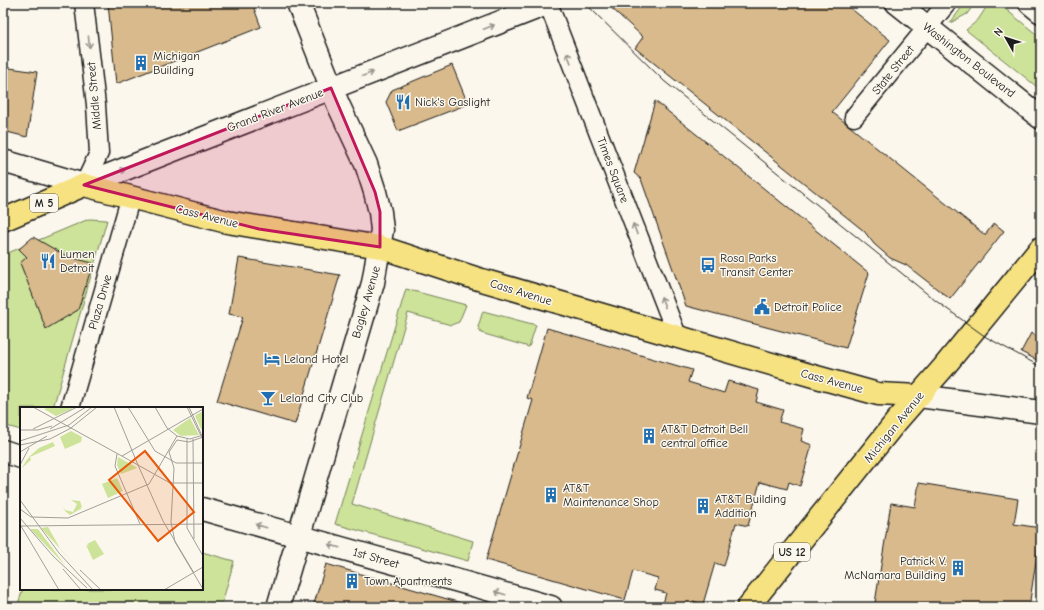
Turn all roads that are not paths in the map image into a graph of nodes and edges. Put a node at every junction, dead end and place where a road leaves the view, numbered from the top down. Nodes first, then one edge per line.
1 (84, 3) edge
2 (298, 3) edge
3 (548, 3) edge
4 (897, 3) edge
5 (947, 3) edge
6 (1030, 3) edge
7 (1041, 12) edge
8 (928, 28) junction
9 (331, 88) junction
10 (854, 117) dead end
11 (1041, 118) edge
12 (3, 161) edge
13 (84, 185) junction
14 (131, 196) junction
15 (3, 220) edge
16 (380, 247) junction
17 (1041, 248) edge
18 (678, 338) junction
19 (919, 396) junction
20 (70, 407) edge
21 (1041, 412) edge
22 (3, 451) edge
23 (20, 457) edge
24 (203, 509) edge
25 (299, 536) junction
26 (278, 607) edge
27 (551, 607) edge
28 (748, 607) edge

1 -> 13 street, Middle Street
2 - 9 street, Bagley Avenue
9 -> 3 street, Grand River Avenue
18 -> 3 street, Times Square
4 - 8 street, Washington Boulevard
5 - 8 street, State Street
6 - 7 street
8 - 10 street, State Street
8 - 11 street, Washington Boulevard
13 -> 9 street, Grand River Avenue
9 - 16 street, Bagley Avenue
12 - 13 street, Cass Avenue
13 - 14 main road, Cass Avenue
13 - 15 main road, Grand River Avenue / M 5
14 - 16 main road, Cass Avenue
14 - 20 street, Plaza Drive
16 - 18 main road, Cass Avenue
16 - 25 street, Bagley Avenue
17 - 19 main road, Michigan Avenue
18 - 19 main road, Cass Avenue
19 - 21 street, Cass Avenue
19 - 28 main road, Michigan Avenue / US 12
22 - 23 street
25 -> 24 street, 1st Street
25 - 26 street, Bagley Avenue
27 -> 25 street, 1st Street

